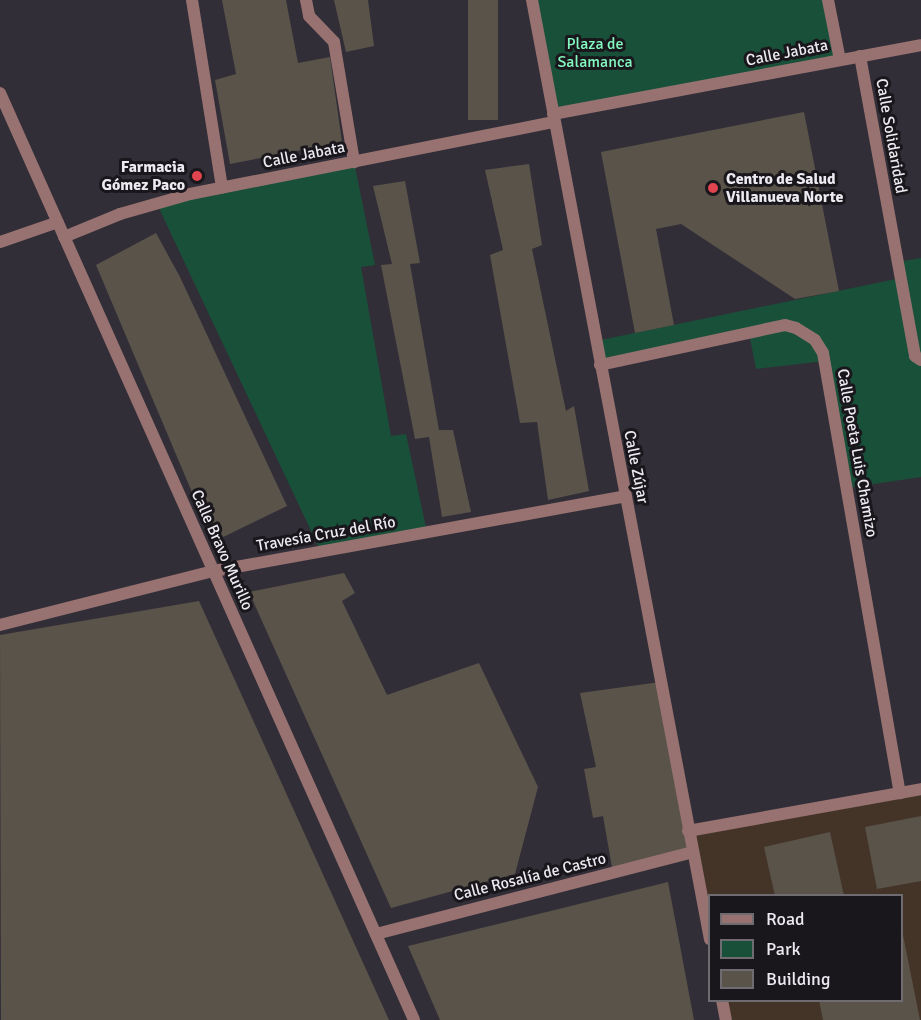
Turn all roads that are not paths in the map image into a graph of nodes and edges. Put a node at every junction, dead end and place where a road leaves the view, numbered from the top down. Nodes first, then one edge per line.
1 (192, 0) edge
2 (306, 0) edge
3 (532, 0) edge
4 (828, 0) edge
5 (921, 45) edge
6 (860, 57) junction
7 (840, 60) junction
8 (0, 93) edge
9 (554, 118) junction
10 (354, 162) junction
11 (222, 188) junction
12 (58, 222) junction
13 (64, 237) junction
14 (0, 242) edge
15 (921, 360) edge
16 (600, 365) junction
17 (625, 496) junction
18 (214, 571) junction
19 (0, 625) edge
20 (921, 789) edge
21 (900, 793) junction
22 (688, 831) junction
23 (693, 852) junction
24 (708, 929) edge
25 (376, 934) junction
26 (722, 1002) edge
27 (414, 1020) edge
28 (726, 1020) edge

1 - 11 street
2 - 10 street
3 - 9 street, Calle Zújar
4 - 7 street
5 - 6 street, Calle Jabata
6 - 7 street, Calle Jabata
6 - 15 street, Calle Solidaridad
7 - 9 street, Calle Jabata
8 - 12 street, Calle Bravo Murillo
9 - 10 street, Calle Jabata
9 - 16 street, Calle Zújar
10 - 11 street, Calle Jabata
11 - 13 street, Calle Jabata
12 - 13 street, Calle Bravo Murillo
12 - 14 street
13 - 18 street, Calle Bravo Murillo
16 - 17 street, Calle Zújar
16 - 21 street, Calle Poeta Luis Chamizo
17 - 18 street, Travesía Cruz del Río
17 - 22 street, Calle Zújar
18 - 19 street, Travesía Cruz del Río
18 - 25 street, Calle Bravo Murillo
20 - 21 street
21 - 22 street
22 - 23 street, Calle Zújar
23 - 24 street, Calle Zújar
23 - 25 street, Calle Rosalía de Castro
25 - 27 street, Calle Bravo Murillo
26 - 28 street

